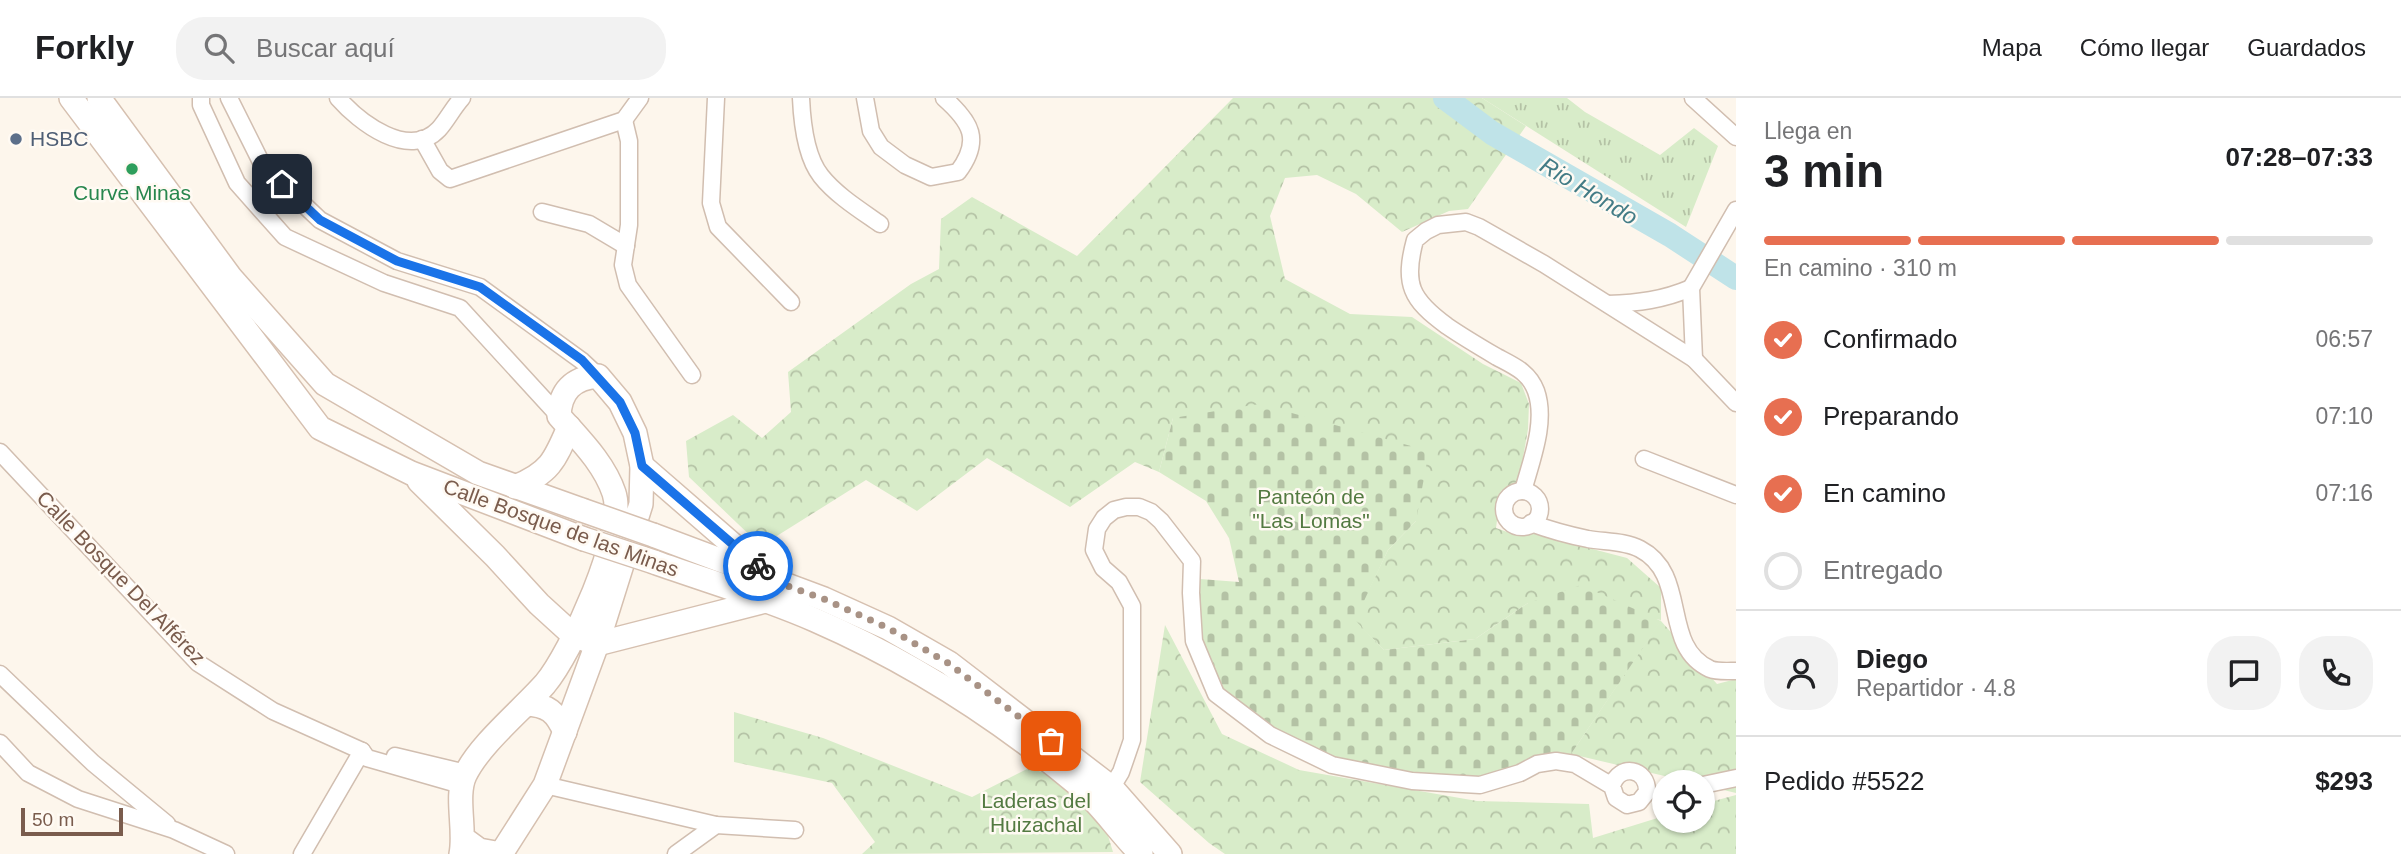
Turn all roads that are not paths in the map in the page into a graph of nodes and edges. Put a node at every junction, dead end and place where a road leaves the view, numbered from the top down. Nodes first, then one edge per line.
1 (71, 98) edge
2 (99, 98) edge
3 (201, 98) edge
4 (229, 98) edge
5 (338, 98) edge
6 (462, 98) edge
7 (640, 98) edge
8 (716, 98) edge
9 (801, 98) edge
10 (865, 98) edge
11 (944, 98) edge
12 (1692, 98) edge
13 (624, 120) junction
14 (1736, 137) edge
15 (422, 139) junction
16 (131, 161) junction
17 (1736, 210) edge
18 (542, 212) dead end
19 (880, 224) dead end
20 (626, 246) junction
21 (1693, 284) junction
22 (790, 302) dead end
23 (1608, 304) junction
24 (1694, 359) junction
25 (692, 375) dead end
26 (598, 376) junction
27 (1736, 403) edge
28 (564, 421) junction
29 (0, 452) edge
30 (1644, 459) dead end
31 (642, 466) junction
32 (411, 473) junction
33 (515, 487) junction
34 (1523, 491) junction
35 (1736, 495) edge
36 (1531, 523) junction
37 (771, 592) junction
38 (573, 635) junction
39 (597, 644) junction
40 (1736, 671) edge
41 (0, 674) edge
42 (526, 704) junction
43 (565, 732) junction
44 (0, 743) edge
45 (362, 751) junction
46 (1736, 778) edge
47 (463, 779) junction
48 (1715, 782) edge
49 (545, 785) junction
50 (1647, 785) junction
51 (1652, 785) edge
52 (1612, 786) junction
53 (1105, 796) junction
54 (716, 825) junction
55 (174, 830) junction
56 (795, 830) dead end
57 (462, 846) edge
58 (226, 854) edge
59 (302, 854) edge
60 (501, 854) edge
61 (676, 854) edge
62 (1141, 854) edge
63 (1170, 854) edge

1 - 16 main road, Calle Bosque de las Minas
2 - 16 main road, Calle Bosque de las Minas
3 - 28 street
4 - 26 street
5 - 15 street
6 - 15 street
7 - 13 street
8 - 22 street
9 - 19 street
10 - 11 street
12 - 14 street
13 - 15 street
13 - 20 street
16 - 32 main road, Calle Bosque de las Minas
16 - 33 main road, Calle Bosque de las Minas
17 - 21 street
18 - 20 street
20 - 25 street
21 - 23 street
21 - 24 street
23 - 24 street
23 - 34 street
24 - 27 street
26 - 28 main road
26 - 31 main road
28 - 33 main road
28 - 38 main road
29 - 45 street, Calle Bosque Del Alférez
30 - 35 street
31 - 37 main road
31 - 39 main road
32 - 37 main road, Calle Bosque de las Minas, bridge
32 - 38 main road
33 - 37 main road, Calle Bosque de las Minas, bridge
34 - 36 street
34 - 36 street
36 - 40 street
37 - 39 main road
37 - 53 main road, Calle Bosque de las Minas
38 - 39 main road
38 - 42 main road
39 - 43 main road
41 - 55 street
42 - 43 main road
42 - 47 main road
43 - 49 main road
44 - 55 street
45 - 47 street, Calle Bosque Del Alférez
45 - 59 street
46 - 48 street
47 - 57 main road
49 - 54 street
49 - 60 main road
50 - 51 street
50 - 52 street
50 - 52 street
52 - 53 street
53 - 62 main road, Calle Bosque de las Minas
53 - 63 main road, Calle Bosque de las Minas
54 - 56 street
54 - 61 street
55 - 58 street
57 - 60 main road

